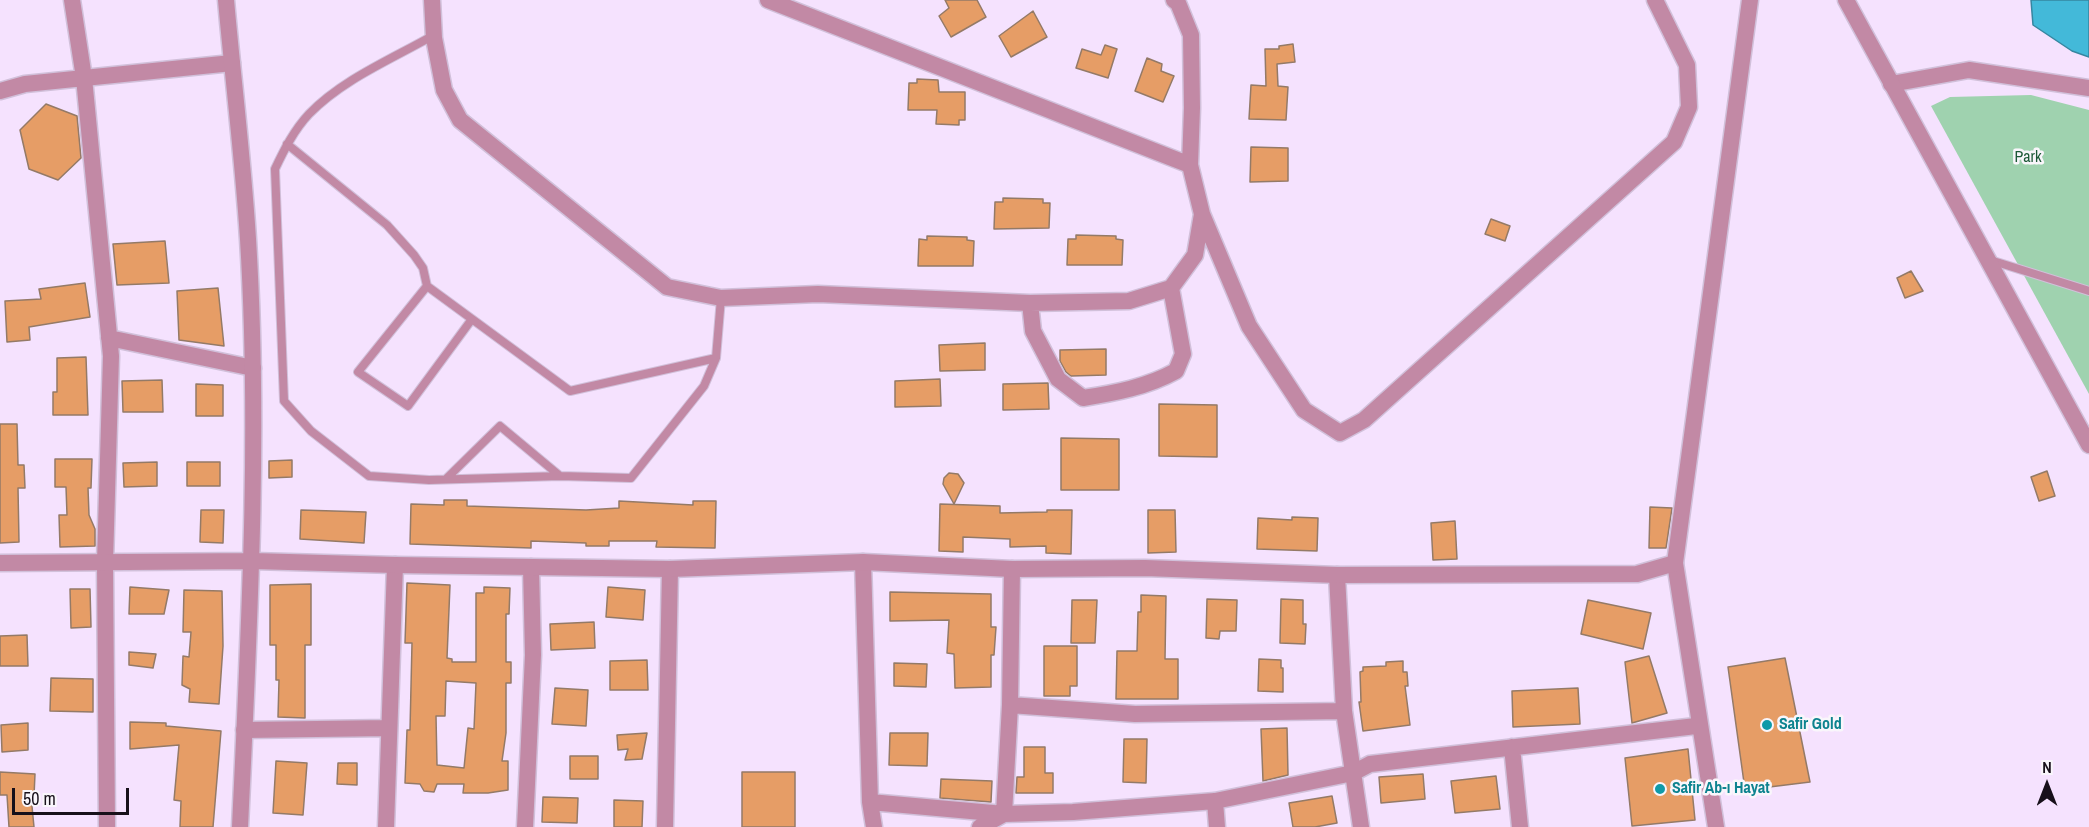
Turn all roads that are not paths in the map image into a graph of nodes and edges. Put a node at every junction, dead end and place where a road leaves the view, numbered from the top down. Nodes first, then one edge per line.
1 (72, 0) edge
2 (226, 0) edge
3 (432, 0) edge
4 (768, 0) edge
5 (1174, 0) edge
6 (1655, 0) edge
7 (1750, 0) edge
8 (1846, 0) edge
9 (434, 35) junction
10 (232, 63) junction
11 (84, 78) junction
12 (1891, 84) junction
13 (2089, 88) edge
14 (0, 91) edge
15 (287, 144) junction
16 (1190, 165) junction
17 (1202, 214) junction
18 (1987, 259) junction
19 (427, 286) junction
20 (1171, 288) junction
21 (2089, 291) edge
22 (721, 298) junction
23 (1030, 303) junction
24 (472, 319) junction
25 (110, 338) junction
26 (716, 358) junction
27 (253, 368) junction
28 (2089, 445) edge
29 (560, 476) junction
30 (446, 479) junction
31 (253, 561) junction
32 (105, 562) junction
33 (863, 562) junction
34 (0, 563) edge
35 (1675, 563) junction
36 (395, 565) junction
37 (531, 567) junction
38 (670, 569) junction
39 (1012, 569) junction
40 (1337, 575) junction
41 (1010, 705) junction
42 (1344, 711) junction
43 (1696, 726) dead end
44 (389, 728) junction
45 (244, 730) junction
46 (1512, 747) junction
47 (1353, 773) junction
48 (1215, 801) junction
49 (870, 802) junction
50 (1004, 814) junction
51 (1074, 820) edge
52 (107, 827) edge
53 (240, 827) edge
54 (386, 827) edge
55 (525, 827) edge
56 (665, 827) edge
57 (874, 827) edge
58 (980, 827) edge
59 (1217, 827) edge
60 (1360, 827) edge
61 (1520, 827) edge
62 (1716, 827) edge

1 - 11 street
2 - 10 street
3 - 9 street
4 - 16 street
5 - 16 street
6 - 17 street
7 - 35 street
8 - 12 street
9 - 15 lane
9 - 22 street
10 - 11 street
10 - 27 street
11 - 14 street
11 - 25 street
12 - 13 street
12 - 18 street
15 - 19 lane
15 - 30 lane
16 - 17 street
17 - 20 street
18 - 21 lane
18 - 28 street
19 - 24 lane
19 - 24 lane
20 - 23 street
20 - 23 street
22 - 23 street
22 - 26 lane
24 - 26 lane
25 - 27 street
25 - 32 street
26 - 29 lane
27 - 31 street
29 - 30 lane
29 - 30 lane
31 - 32 street
31 - 36 street
31 - 45 street
32 - 34 street
32 - 52 street
33 - 38 street
33 - 39 street
33 - 49 street
35 - 40 street
35 - 62 street
36 - 37 street
36 - 44 street
37 - 38 street
37 - 55 street
38 - 56 street
39 - 40 street
39 - 41 street
40 - 42 street
41 - 42 street
41 - 50 street
42 - 47 street
43 - 46 street
44 - 45 street
44 - 54 street
45 - 53 street
46 - 47 street
46 - 61 street
47 - 48 street
47 - 60 street
48 - 51 street
48 - 59 street
49 - 50 street
49 - 57 street
50 - 51 street
50 - 58 street

